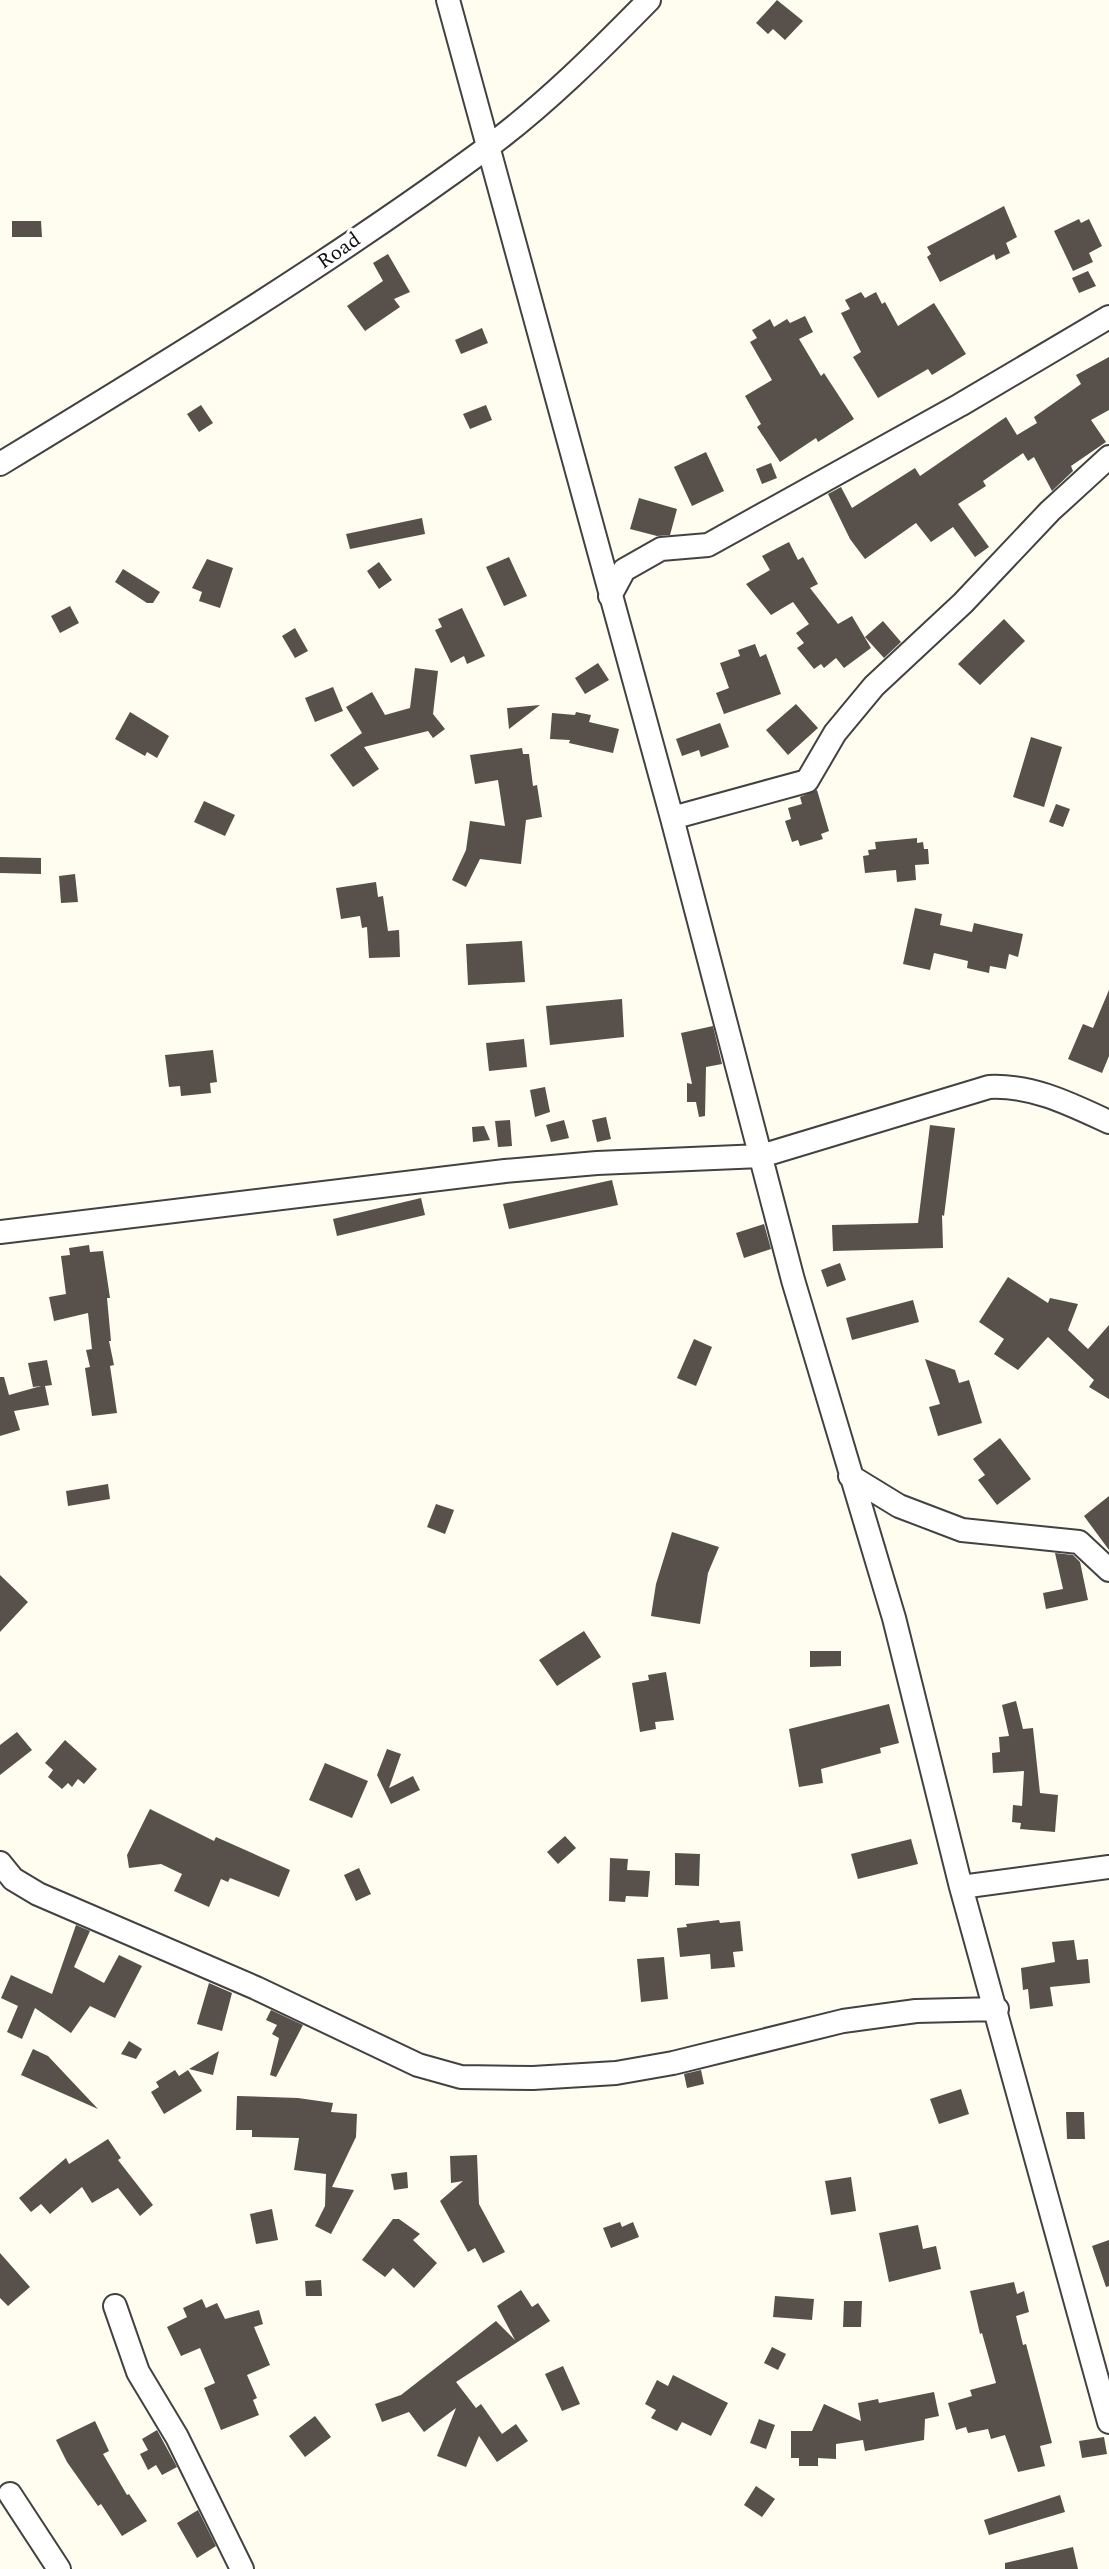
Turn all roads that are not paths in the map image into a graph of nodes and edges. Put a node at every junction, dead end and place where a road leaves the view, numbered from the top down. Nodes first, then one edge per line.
1 (448, 0) edge
2 (649, 0) edge
3 (489, 146) junction
4 (1109, 317) edge
5 (1109, 457) edge
6 (0, 464) edge
7 (610, 596) junction
8 (672, 818) junction
9 (1109, 1122) edge
10 (761, 1156) junction
11 (0, 1232) edge
12 (850, 1476) junction
13 (1109, 1570) edge
14 (0, 1863) edge
15 (1109, 1867) edge
16 (961, 1887) junction
17 (997, 2009) junction
18 (116, 2306) dead end
19 (1109, 2422) edge
20 (10, 2494) dead end
21 (59, 2569) edge
22 (242, 2569) edge

1 - 3 street
2 - 3 street, Road
3 - 6 street, Road
3 - 7 street
4 - 7 street
5 - 8 street
7 - 8 street
8 - 10 street
9 - 10 street
10 - 11 street
10 - 12 street
12 - 13 street
12 - 16 street
14 - 17 street
15 - 16 street
16 - 17 street
17 - 19 street
18 - 22 street
20 - 21 street

